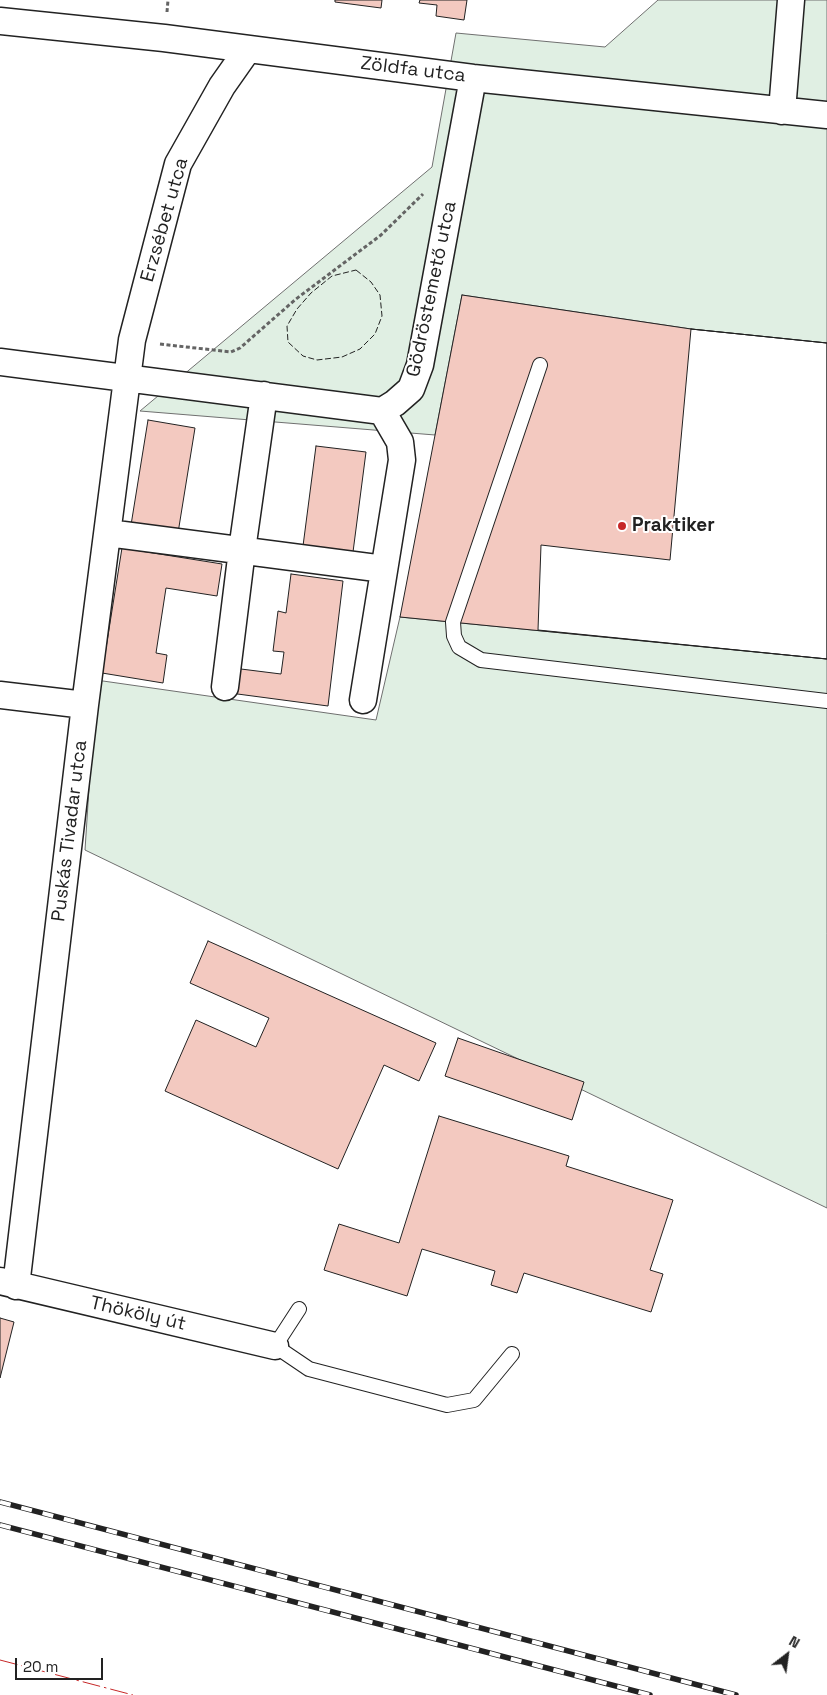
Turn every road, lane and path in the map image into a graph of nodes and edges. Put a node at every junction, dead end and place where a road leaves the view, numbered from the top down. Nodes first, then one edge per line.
1 (791, 0) edge
2 (0, 21) edge
3 (248, 49) junction
4 (473, 78) junction
5 (782, 111) junction
6 (827, 116) edge
7 (428, 188) dead end
8 (132, 340) junction
9 (0, 362) edge
10 (540, 365) dead end
11 (129, 378) junction
12 (264, 395) junction
13 (382, 412) junction
14 (108, 533) junction
15 (242, 550) junction
16 (384, 569) junction
17 (225, 687) dead end
18 (0, 695) edge
19 (364, 700) dead end
20 (827, 701) edge
21 (85, 705) junction
22 (8, 1284) edge
23 (299, 1310) dead end
24 (275, 1346) junction
25 (512, 1354) dead end

1 - 5 street
2 - 3 street, Zöldfa utca
3 - 4 street, Zöldfa utca
3 - 8 street, Erzsébet utca
4 - 5 street, Zöldfa utca
4 - 13 street, Gödröstemető utca
5 - 6 street, Zöldfa utca
7 - 8 path
8 - 11 street, Erzsébet utca
9 - 11 street
10 - 20 lane
11 - 12 street
11 - 14 street, Puskás Tivadar utca
12 - 13 street
12 - 15 street
13 - 16 street
14 - 15 street
14 - 21 street, Puskás Tivadar utca
15 - 16 street
15 - 17 street
16 - 19 street
18 - 21 street
21 - 22 street, Puskás Tivadar utca
22 - 24 street, Thököly út
23 - 24 lane
24 - 25 lane

